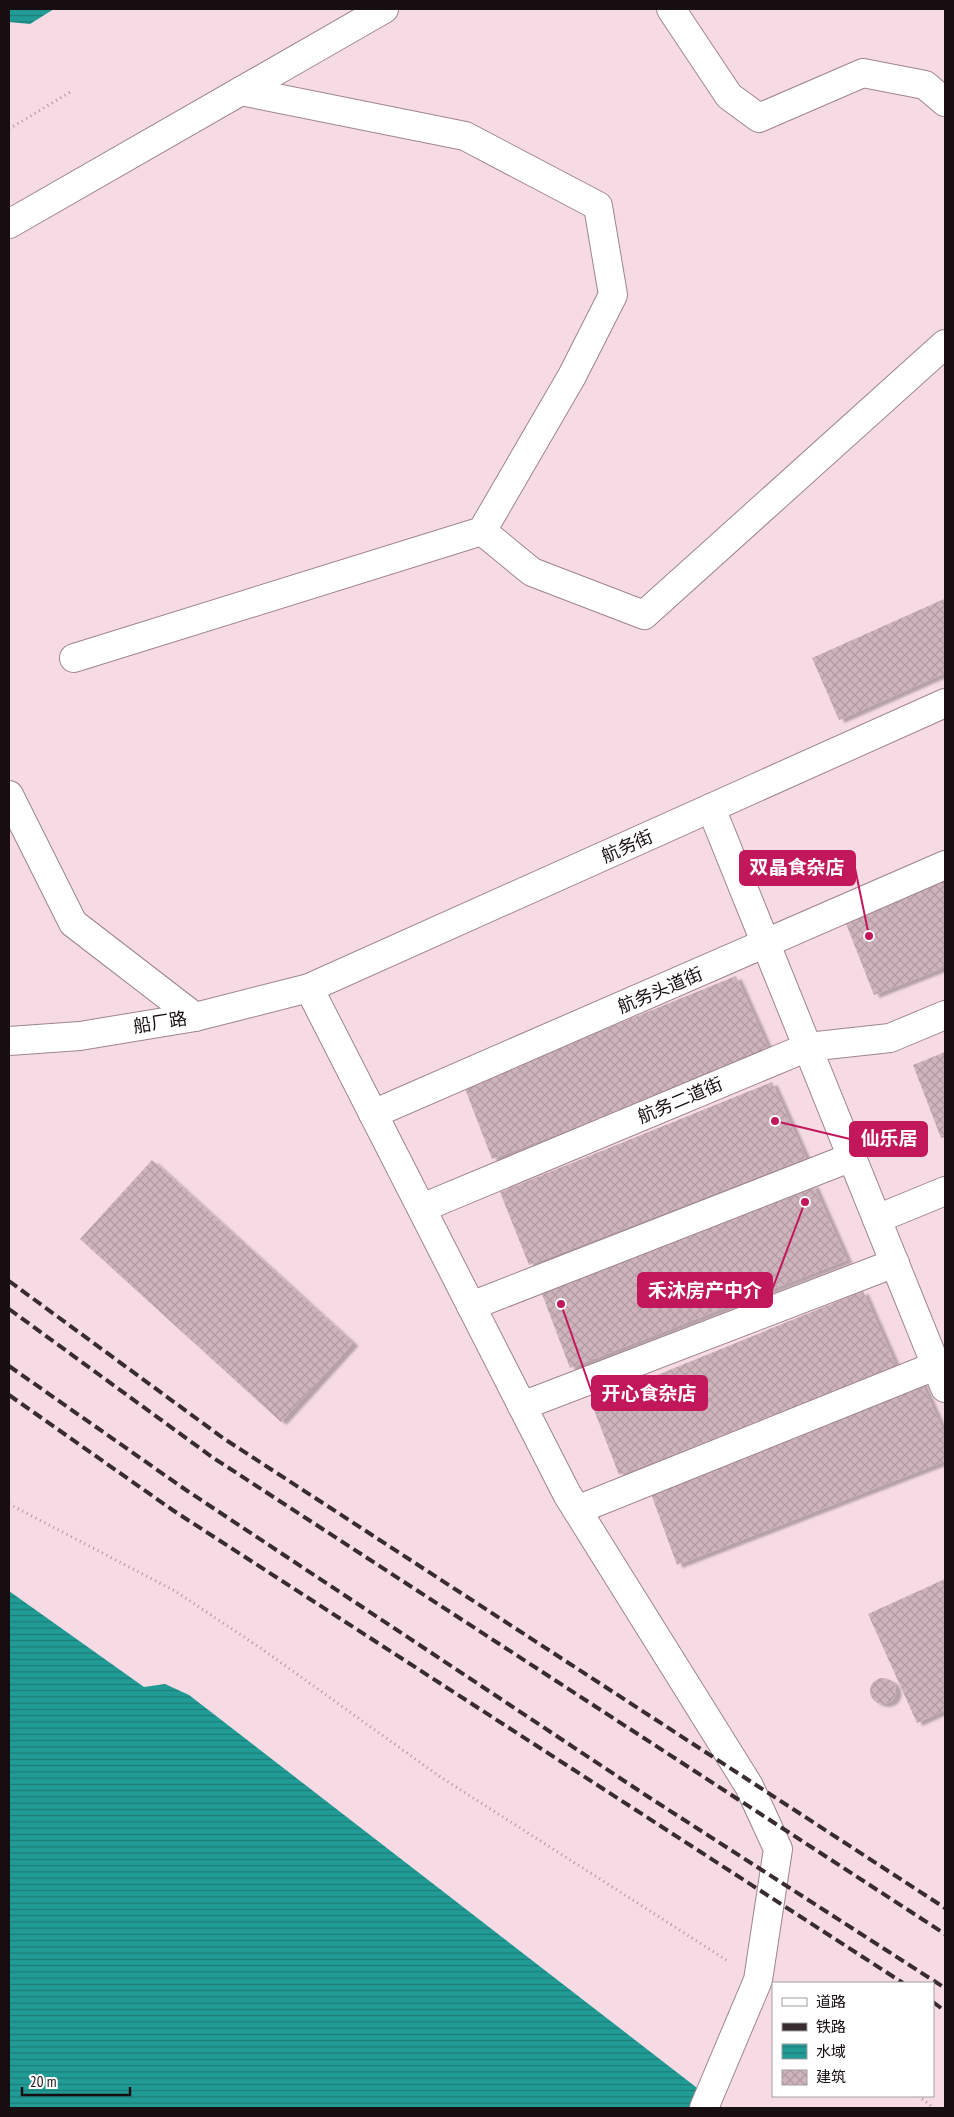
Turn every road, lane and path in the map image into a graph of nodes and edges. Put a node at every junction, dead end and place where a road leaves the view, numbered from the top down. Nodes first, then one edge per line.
1 (384, 9) edge
2 (671, 9) edge
3 (72, 91) dead end
4 (241, 91) junction
5 (945, 102) edge
6 (9, 129) edge
7 (9, 224) edge
8 (945, 344) edge
9 (482, 531) junction
10 (74, 658) dead end
11 (945, 703) edge
12 (9, 795) edge
13 (711, 808) junction
14 (21, 845) edge
15 (945, 865) edge
16 (766, 944) junction
17 (309, 988) junction
18 (945, 1015) edge
19 (195, 1017) junction
20 (9, 1041) edge
21 (808, 1047) junction
22 (374, 1114) junction
23 (852, 1157) junction
24 (945, 1191) edge
25 (422, 1208) junction
26 (877, 1219) junction
27 (895, 1263) junction
28 (471, 1306) junction
29 (942, 1372) edge
30 (522, 1406) junction
31 (9, 1504) edge
32 (577, 1510) junction
33 (758, 1980) junction
34 (919, 2097) edge
35 (707, 2102) edge
36 (934, 2108) edge

1 - 4 street
2 - 5 street
3 - 6 path
4 - 7 street
4 - 9 street
8 - 9 street
9 - 10 street
11 - 13 street, 航务街
12 - 14 street
13 - 16 street
13 - 17 street, 航务街
14 - 19 street
15 - 16 street, 航务头道街
16 - 21 street
16 - 22 street, 航务头道街
17 - 19 street, 船厂路
17 - 22 street
18 - 21 street, 航务二道街
19 - 20 street, 船厂路
21 - 23 street
21 - 25 street, 航务二道街
22 - 25 street
23 - 26 street
23 - 28 street
24 - 26 street
25 - 28 street
26 - 27 street
27 - 29 street
27 - 30 street
28 - 30 street
29 - 32 street
30 - 32 street
31 - 33 path
32 - 33 street
33 - 35 street
34 - 36 path

